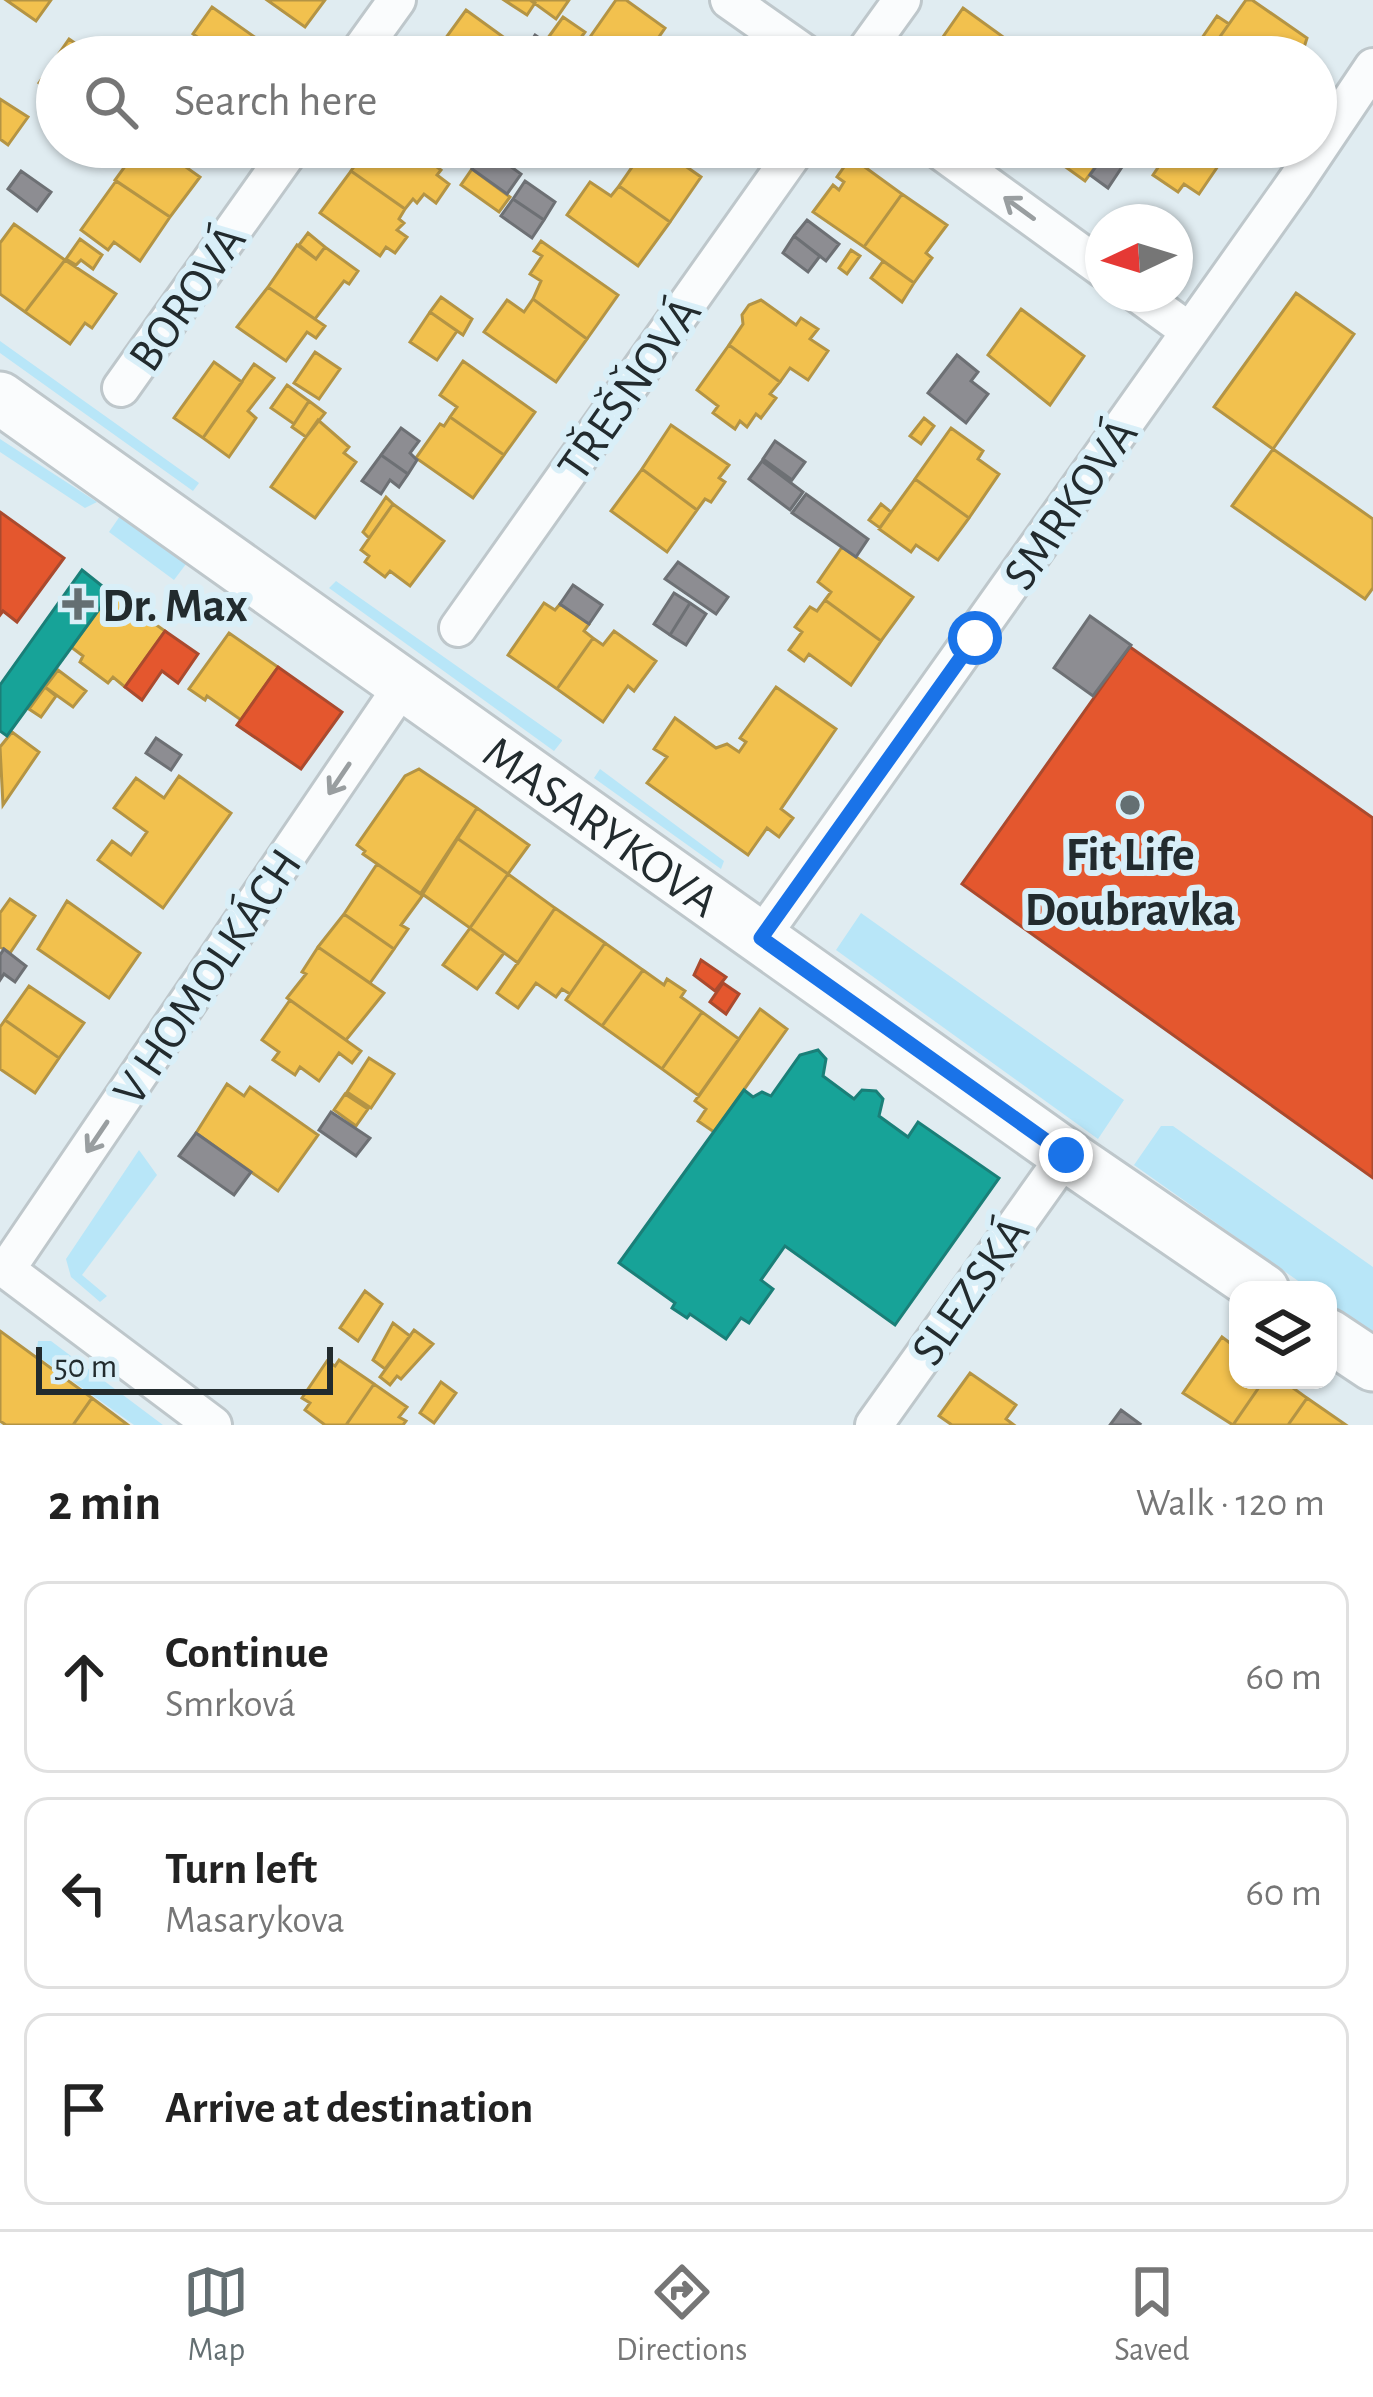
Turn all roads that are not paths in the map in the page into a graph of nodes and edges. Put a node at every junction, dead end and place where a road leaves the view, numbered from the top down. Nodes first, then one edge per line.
1 (397, 0) edge
2 (729, 0) edge
3 (902, 0) edge
4 (371, 36) edge
5 (780, 36) edge
6 (876, 36) edge
7 (1373, 67) edge
8 (1337, 119) edge
9 (277, 168) edge
10 (783, 168) edge
11 (964, 168) edge
12 (1303, 168) edge
13 (1085, 256) edge
14 (1163, 312) edge
15 (1189, 331) junction
16 (121, 388) dead end
17 (0, 398) edge
18 (458, 628) dead end
19 (405, 682) junction
20 (761, 938) junction
21 (1066, 1155) junction
22 (3, 1268) edge
23 (1249, 1281) edge
24 (1337, 1341) edge
25 (1373, 1365) edge
26 (199, 1415) edge
27 (874, 1425) edge

1 - 4 street
2 - 5 street
3 - 6 street
7 - 8 street, SMRKOVÁ
9 - 16 street, BOROVÁ
10 - 18 street, TŘEŠŇOVÁ
13 -> 11 street
12 - 15 street, SMRKOVÁ
14 - 15 street
15 - 20 street, SMRKOVÁ
17 - 19 street, MASARYKOVA
19 - 20 street, MASARYKOVA
19 -> 22 street, V HOMOLKÁCH
20 - 21 street, MASARYKOVA
21 - 23 street, MASARYKOVA
21 - 27 street, SLEZSKÁ
22 - 26 street
24 - 25 street

